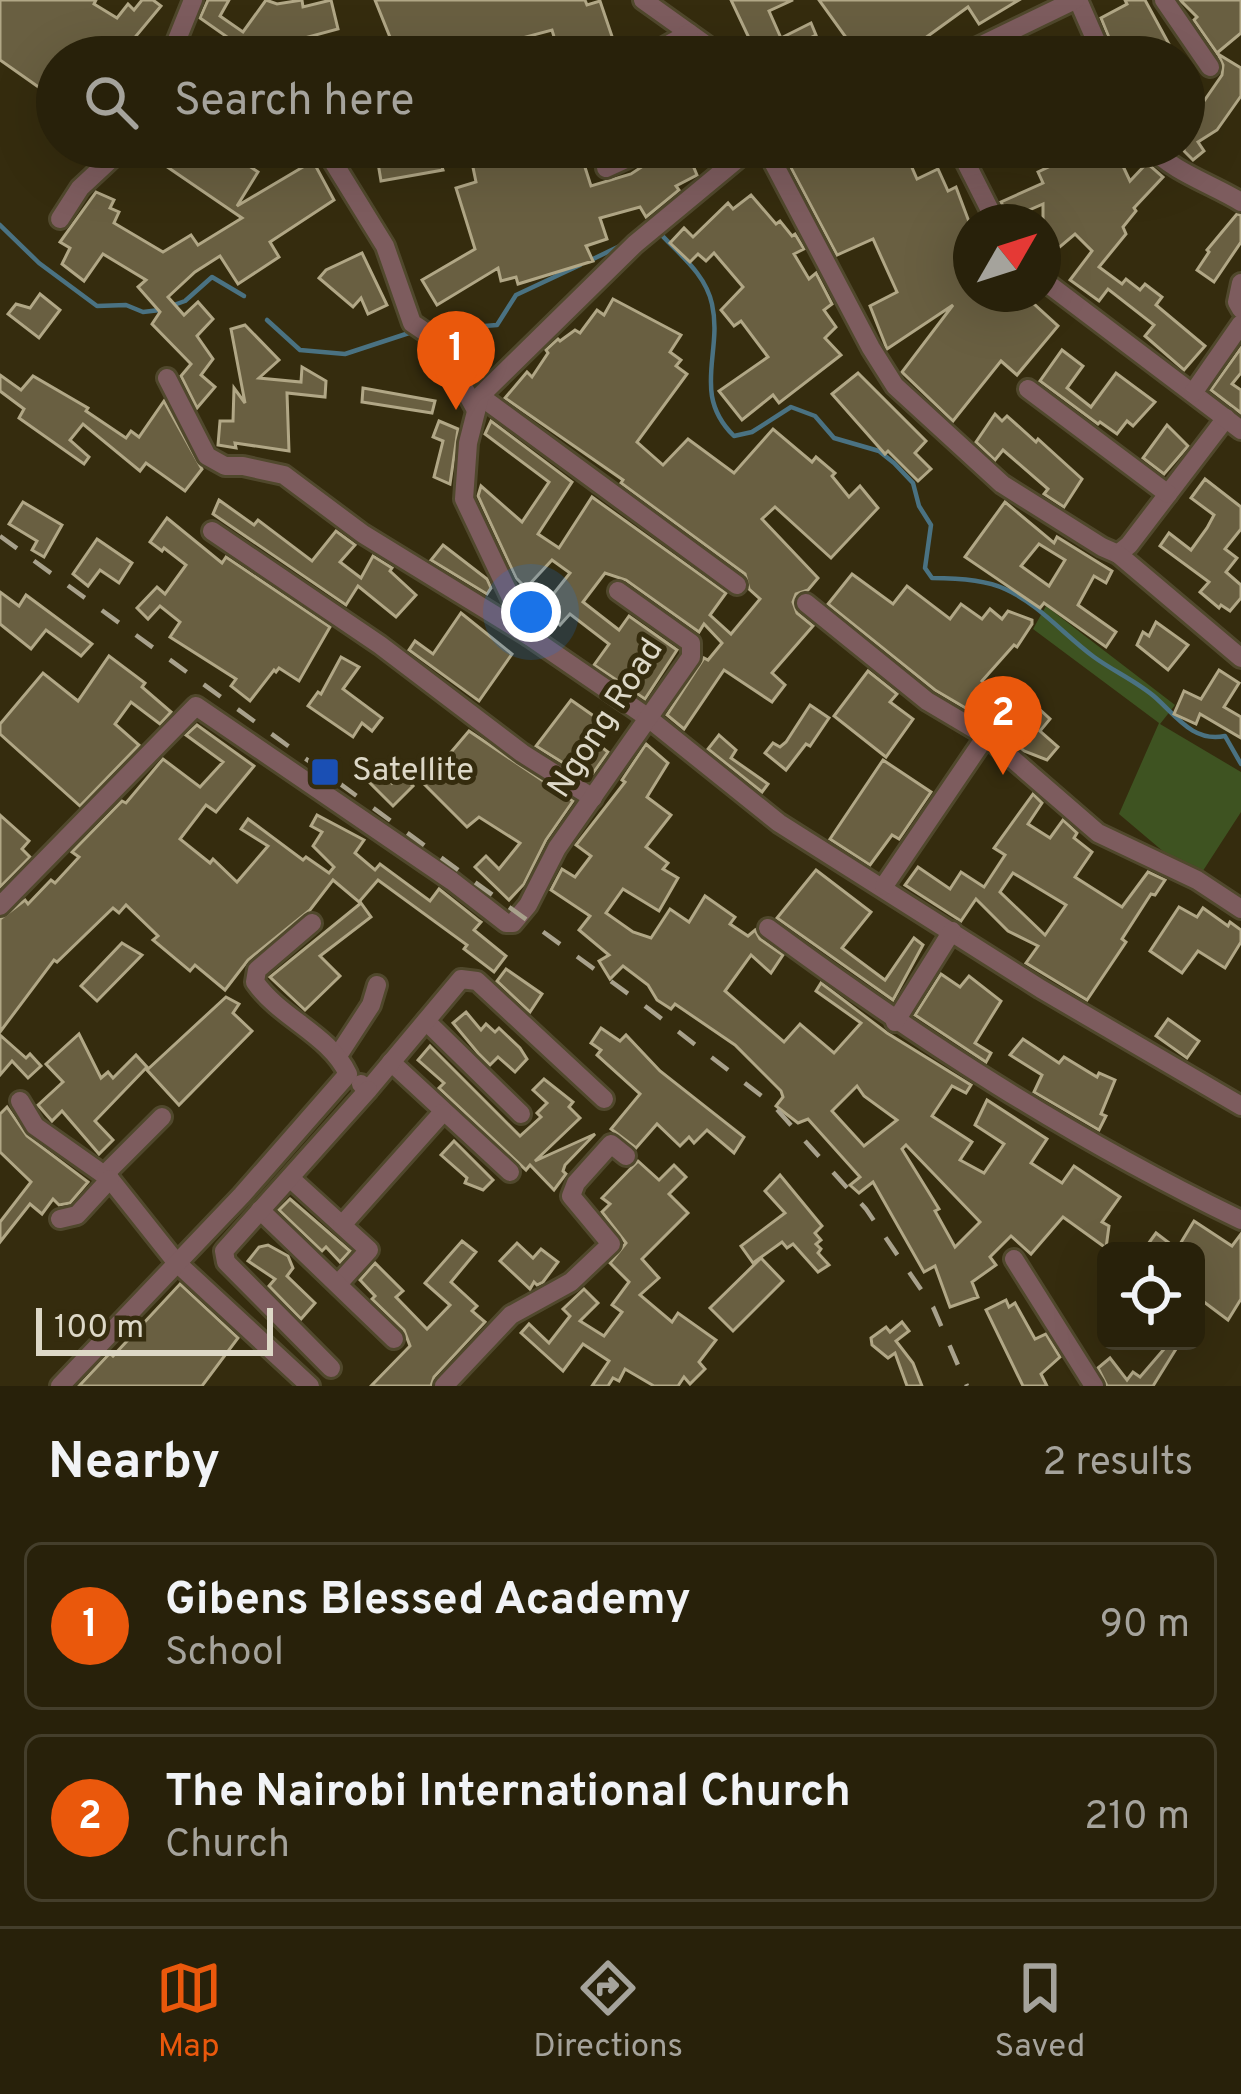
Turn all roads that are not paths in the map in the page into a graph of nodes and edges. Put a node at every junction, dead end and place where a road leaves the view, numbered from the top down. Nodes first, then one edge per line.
1 (193, 0) edge
2 (643, 0) edge
3 (1076, 0) edge
4 (1164, 0) edge
5 (689, 33) junction
6 (178, 36) edge
7 (684, 36) edge
8 (693, 36) edge
9 (1001, 36) edge
10 (1093, 36) edge
11 (1189, 36) edge
12 (1205, 60) edge
13 (1210, 67) dead end
14 (101, 168) edge
15 (337, 168) edge
16 (727, 168) edge
17 (777, 168) edge
18 (969, 168) edge
19 (1176, 168) edge
20 (1241, 202) edge
21 (987, 204) edge
22 (60, 219) dead end
23 (1241, 283) edge
24 (1061, 294) edge
25 (1241, 309) edge
26 (1241, 324) edge
27 (167, 378) dead end
28 (1028, 389) dead end
29 (1193, 393) junction
30 (478, 403) junction
31 (1233, 424) edge
32 (1168, 494) junction
33 (212, 532) dead end
34 (1118, 554) junction
35 (737, 585) dead end
36 (618, 591) dead end
37 (806, 603) dead end
38 (529, 636) junction
39 (1241, 658) edge
40 (647, 716) junction
41 (986, 736) junction
42 (593, 798) junction
43 (884, 886) junction
44 (0, 906) edge
45 (1241, 910) edge
46 (312, 923) dead end
47 (768, 928) dead end
48 (952, 931) junction
49 (377, 985) dead end
50 (426, 1021) junction
51 (895, 1022) junction
52 (339, 1054) junction
53 (392, 1062) junction
54 (348, 1074) junction
55 (368, 1090) junction
56 (604, 1099) dead end
57 (20, 1101) dead end
58 (1241, 1106) edge
59 (442, 1113) junction
60 (521, 1114) dead end
61 (162, 1117) dead end
62 (626, 1156) dead end
63 (510, 1172) dead end
64 (108, 1176) junction
65 (290, 1178) junction
66 (260, 1210) junction
67 (60, 1219) dead end
68 (1241, 1220) edge
69 (342, 1225) junction
70 (1014, 1259) dead end
71 (176, 1262) junction
72 (338, 1284) junction
73 (394, 1339) dead end
74 (331, 1368) dead end
75 (60, 1386) edge
76 (310, 1386) edge
77 (444, 1386) edge
78 (1094, 1386) edge

1 - 6 street
2 - 5 street
3 - 9 street
3 - 10 street
4 - 11 street
5 - 7 street
5 - 8 street
12 - 13 street
14 - 22 street
15 - 30 street
16 - 30 street
17 - 34 street
18 - 21 street
19 - 20 street
23 - 25 street
24 - 29 street
26 - 29 street
27 - 38 street
28 - 32 street
29 - 31 street
30 - 35 street
30 - 38 street
31 - 32 street
32 - 34 street
33 - 42 street
34 - 39 street
36 - 40 street, Ngong Road
37 - 41 street
38 - 40 street
40 - 42 street, Ngong Road
40 - 43 street
41 - 43 street
41 - 45 street
42 - 44 street, Ngong Road
43 - 48 street
46 - 52 street
47 - 51 street
48 - 51 street
48 - 58 street
49 - 52 street
50 - 53 street
50 - 56 street
50 - 60 street
51 - 68 street
52 - 54 street
53 - 55 street
53 - 59 street
54 - 55 street
54 - 71 street
55 - 65 street
57 - 64 street
59 - 63 street
59 - 69 street
61 - 64 street
62 - 77 street
64 - 67 street
64 - 71 street
65 - 66 street
65 - 69 street
66 - 72 street
66 - 74 street
69 - 72 street
70 - 78 street
71 - 75 street
71 - 76 street
72 - 73 street

